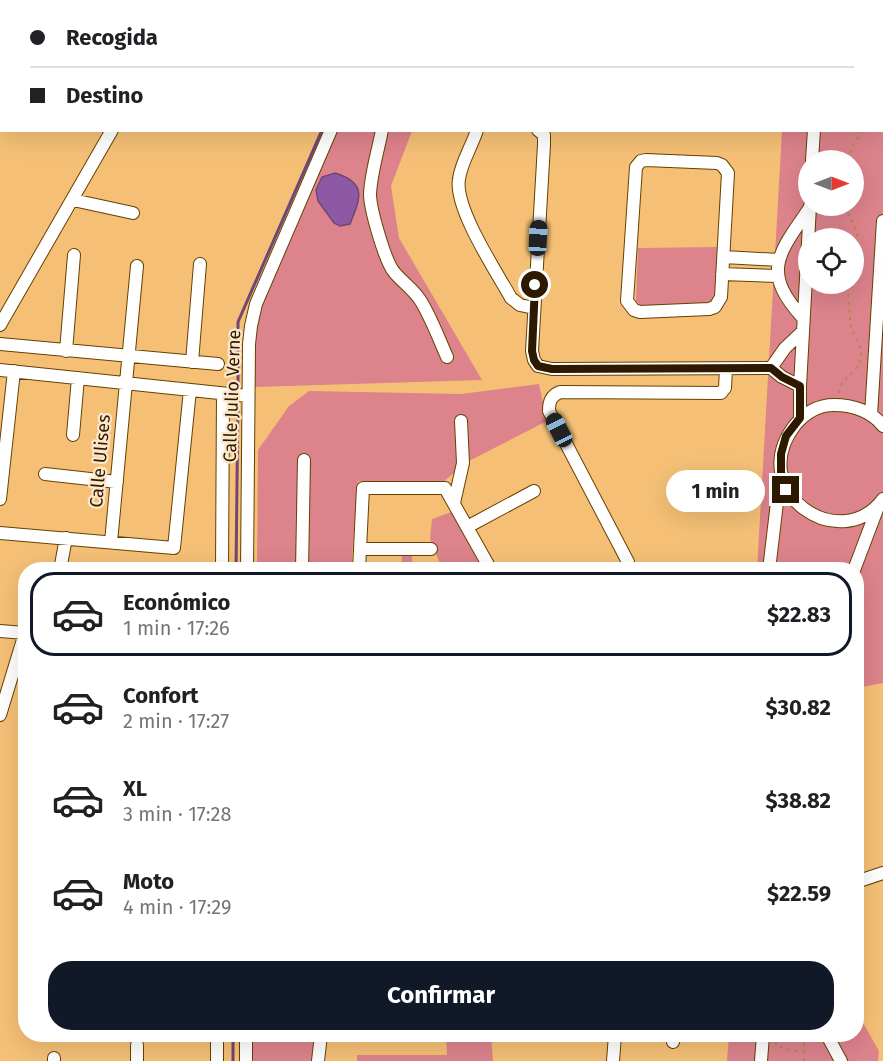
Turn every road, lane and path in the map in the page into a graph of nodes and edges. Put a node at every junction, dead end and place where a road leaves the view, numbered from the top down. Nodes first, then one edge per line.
1 (111, 132) edge
2 (330, 132) edge
3 (382, 132) edge
4 (476, 132) edge
5 (540, 132) edge
6 (814, 132) edge
7 (862, 132) edge
8 (813, 150) edge
9 (851, 150) edge
10 (73, 200) junction
11 (133, 213) dead end
12 (804, 216) edge
13 (809, 216) edge
14 (883, 221) edge
15 (882, 243) edge
16 (74, 255) dead end
17 (724, 257) junction
18 (779, 260) junction
19 (200, 264) dead end
20 (137, 266) dead end
21 (722, 274) junction
22 (777, 276) junction
23 (847, 294) edge
24 (880, 306) edge
25 (534, 308) junction
26 (803, 318) junction
27 (0, 325) edge
28 (802, 332) junction
29 (0, 345) edge
30 (66, 351) junction
31 (128, 356) junction
32 (447, 357) dead end
33 (192, 362) junction
34 (218, 364) dead end
35 (771, 368) junction
36 (726, 369) junction
37 (0, 370) edge
38 (14, 371) junction
39 (78, 378) junction
40 (126, 383) junction
41 (800, 386) junction
42 (190, 390) junction
43 (236, 395) junction
44 (839, 405) junction
45 (871, 415) junction
46 (800, 418) junction
47 (461, 421) dead end
48 (883, 426) edge
49 (73, 435) dead end
50 (304, 460) dead end
51 (781, 472) junction
52 (45, 474) dead end
53 (117, 482) junction
54 (534, 491) dead end
55 (0, 499) edge
56 (881, 502) edge
57 (454, 503) junction
58 (467, 526) junction
59 (0, 533) edge
60 (66, 538) junction
61 (111, 542) junction
62 (360, 549) junction
63 (431, 549) dead end
64 (62, 562) edge
65 (223, 562) edge
66 (246, 562) edge
67 (302, 562) edge
68 (359, 562) edge
69 (487, 562) edge
70 (628, 562) dead end
71 (770, 562) edge
72 (857, 562) edge
73 (0, 631) edge
74 (18, 632) edge
75 (18, 652) edge
76 (4, 690) edge
77 (0, 715) edge
78 (883, 873) edge
79 (864, 879) edge
80 (217, 1042) edge
81 (246, 1042) edge
82 (320, 1042) edge
83 (614, 1042) edge
84 (766, 1042) edge
85 (774, 1042) edge
86 (804, 1042) edge
87 (831, 1042) edge
88 (137, 1045) dead end
89 (804, 1050) junction
90 (137, 1061) edge
91 (217, 1061) edge
92 (246, 1061) edge
93 (318, 1061) edge
94 (613, 1061) edge
95 (761, 1061) edge
96 (804, 1061) edge
97 (841, 1061) edge

1 - 10 street
2 - 43 street, Calle Julio Verne
3 - 32 street
4 - 25 street
5 - 25 street
6 - 8 street
7 - 9 path
10 - 11 street
10 - 27 street
12 - 18 street
13 - 26 street
14 - 15 street
15 - 24 street
16 - 30 street
17 - 18 street
17 - 21 street
17 - 21 street
18 - 22 street
19 - 33 street
20 - 31 street, Calle Ulises
21 - 22 street
22 - 26 street
23 - 44 path
24 - 45 street
25 - 36 street
26 - 28 street
28 - 35 street
28 - 41 street
29 - 30 street
30 - 31 street
31 - 33 street
31 - 40 street, Calle Ulises
33 - 34 street
35 - 36 street
35 - 41 street
36 - 70 street
37 - 38 street
38 - 39 street
38 - 55 street
39 - 40 street
39 - 49 street
40 - 42 street
40 - 53 street, Calle Ulises
41 - 46 street
42 - 43 street
42 - 61 street
43 - 65 street
43 - 66 street, Calle Julio Verne
44 - 45 street
44 - 46 street
45 - 48 street
46 - 51 street
47 - 57 street
50 - 67 street
51 - 56 street
51 - 71 street
52 - 53 street
53 - 61 street, Calle Ulises
54 - 58 street
56 - 72 street
57 - 58 street
57 - 62 street
58 - 69 street
59 - 60 street
60 - 61 street
60 - 64 street
62 - 63 street
62 - 68 street
73 - 74 street
75 - 76 street
76 - 77 street
78 - 79 street
80 - 91 street
81 - 92 street
82 - 93 street
83 - 94 street
84 - 95 street
85 - 89 path
86 - 89 path
87 - 97 street
88 - 90 street
89 - 96 path

